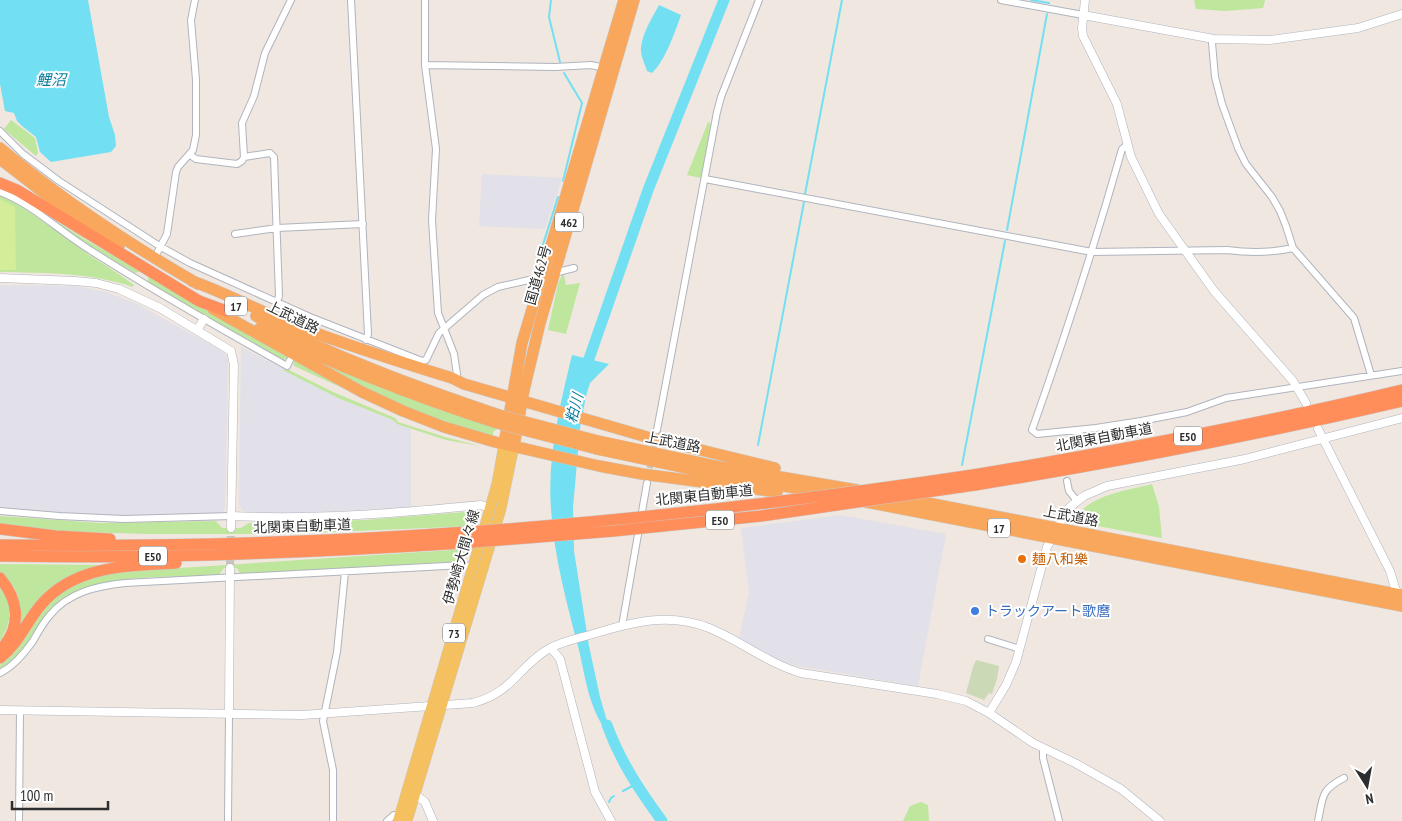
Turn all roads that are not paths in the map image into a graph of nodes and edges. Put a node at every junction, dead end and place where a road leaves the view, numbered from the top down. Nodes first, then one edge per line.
1 (194, 0) edge
2 (291, 0) edge
3 (350, 0) edge
4 (425, 0) edge
5 (624, 0) edge
6 (634, 0) edge
7 (759, 0) edge
8 (1001, 0) edge
9 (1085, 0) edge
10 (1402, 14) edge
11 (1083, 15) junction
12 (1214, 39) junction
13 (425, 65) junction
14 (608, 69) junction
15 (0, 131) edge
16 (1128, 144) junction
17 (0, 148) edge
18 (190, 155) junction
19 (244, 156) junction
20 (0, 159) edge
21 (705, 179) junction
22 (0, 183) edge
23 (0, 192) edge
24 (363, 224) junction
25 (277, 228) junction
26 (235, 234) dead end
27 (161, 247) junction
28 (1293, 248) junction
29 (1184, 251) junction
30 (1092, 252) junction
31 (157, 253) dead end
32 (574, 268) dead end
33 (554, 273) junction
34 (145, 274) dead end
35 (542, 277) junction
36 (0, 278) edge
37 (139, 280) junction
38 (192, 281) junction
39 (175, 282) junction
40 (199, 301) junction
41 (277, 302) junction
42 (226, 310) junction
43 (204, 319) junction
44 (444, 329) junction
45 (197, 330) junction
46 (366, 340) junction
47 (290, 360) dead end
48 (1402, 371) edge
49 (1371, 375) junction
50 (458, 381) junction
51 (1297, 387) junction
52 (1402, 390) edge
53 (516, 399) junction
54 (1402, 401) edge
55 (1306, 403) dead end
56 (1402, 418) edge
57 (498, 419) junction
58 (1318, 429) dead end
59 (657, 430) tunnel mouth
60 (1080, 430) junction
61 (1324, 439) junction
62 (1077, 444) dead end
63 (509, 445) junction
64 (598, 445) junction
65 (974, 480) junction
66 (1067, 481) dead end
67 (647, 484) tunnel mouth
68 (905, 499) junction
69 (855, 500) junction
70 (1077, 501) junction
71 (490, 508) junction
72 (0, 511) edge
73 (232, 516) junction
74 (231, 528) tunnel mouth
75 (0, 529) edge
76 (1055, 533) junction
77 (218, 544) junction
78 (0, 545) edge
79 (307, 552) junction
80 (0, 556) edge
81 (473, 567) junction
82 (230, 568) tunnel mouth
83 (345, 572) junction
84 (0, 578) edge
85 (230, 578) junction
86 (1401, 598) edge
87 (618, 626) junction
88 (988, 639) dead end
89 (551, 648) junction
90 (1020, 649) junction
91 (0, 650) edge
92 (0, 658) edge
93 (0, 673) edge
94 (443, 706) junction
95 (431, 707) junction
96 (0, 710) edge
97 (20, 711) junction
98 (989, 713) junction
99 (229, 714) junction
100 (324, 714) junction
101 (1043, 749) junction
102 (1344, 778) dead end
103 (416, 795) junction
104 (401, 820) edge
105 (1158, 820) edge
106 (19, 821) edge
107 (228, 821) edge
108 (333, 821) edge
109 (387, 821) edge
110 (433, 821) edge
111 (611, 821) edge
112 (1058, 821) edge
113 (1318, 821) edge

1 - 18 street
2 - 19 street
3 - 24 street
4 - 13 street
5 - 14 highway, 国道462号 / 462
6 - 14 highway, 国道462号 / 462
7 - 21 street
8 - 11 street
9 - 11 street
10 - 12 street
11 - 12 street
11 - 16 street
12 - 28 street
13 - 14 street
13 - 44 street
14 - 33 highway, 国道462号 / 462
14 - 35 highway, 国道462号 / 462
15 - 27 street
16 - 29 street
16 - 30 street
17 - 38 highway, 上武道路 / 17
18 - 19 street
18 - 27 street
19 - 25 street
20 - 39 highway, 上武道路 / 17
21 - 30 street
21 - 59 street
22 - 40 highway
23 - 37 street
24 - 25 street
24 - 46 street
25 - 26 street
25 - 41 street
27 - 31 street
27 - 41 street
28 - 29 street
28 - 49 street
29 - 30 street
29 - 51 street
30 - 60 street
32 - 33 street
33 - 35 street
33 - 53 highway, 国道462号 / 462
34 - 37 street
35 - 44 street
35 - 53 highway, 国道462号 / 462
36 - 45 street
37 - 43 street
38 - 50 highway
38 - 57 highway, 上武道路 / 17
39 - 40 highway
39 - 42 highway, 上武道路 / 17
40 - 42 highway
40 - 63 highway
41 - 46 street
42 - 57 highway, 上武道路 / 17
43 - 45 street
43 - 47 street
44 - 46 street
44 - 50 street
45 - 73 street
48 - 49 street
49 - 51 street
50 - 53 highway
51 - 55 street
51 - 60 street
52 - 65 highway, 北関東自動車道 / E50
53 - 63 highway, 国道462号 / 462
53 - 68 highway
54 - 65 highway, 北関東自動車道 / E50
56 - 61 street
57 - 64 highway, 上武道路 / 17, bridge
58 - 61 street
60 - 62 street
61 - 70 street
61 - 86 street
63 - 69 highway
63 - 71 main road, 伊勢崎大間々線 / 73
63 - 94 main road, 伊勢崎大間々線 / 73
64 - 68 highway, 上武道路 / 17
64 - 69 highway, 上武道路 / 17
65 - 77 highway, 北関東自動車道 / E50, bridge
65 - 79 highway, 北関東自動車道 / E50, bridge
66 - 70 street
67 - 87 street
68 - 76 highway, 上武道路 / 17
69 - 76 highway, 上武道路 / 17
70 - 76 street
71 - 73 street
71 - 81 main road, 伊勢崎大間々線 / 73
72 - 73 street
73 - 74 street
75 - 77 highway
76 - 86 highway, 上武道路 / 17
76 - 90 street
77 - 78 highway, 北関東自動車道 / E50
79 - 80 highway, 北関東自動車道 / E50
79 - 92 highway
81 - 83 street
81 - 95 main road, 伊勢崎大間々線 / 73
82 - 85 street
83 - 85 street
83 - 100 street
84 - 91 highway
85 - 93 street
85 - 99 street
87 - 89 street
87 - 98 street
88 - 90 street
89 - 94 street
89 - 111 street
90 - 98 street
94 - 95 street
94 - 103 main road, 伊勢崎大間々線 / 73
95 - 100 street
95 - 104 main road, 伊勢崎大間々線 / 73
96 - 97 street
97 - 99 street
97 - 106 street
98 - 101 street
99 - 100 street
99 - 107 street
100 - 108 street
101 - 105 street
101 - 112 street
102 - 113 street
103 - 104 main road, 伊勢崎大間々線 / 73
103 - 110 street
104 - 109 street

